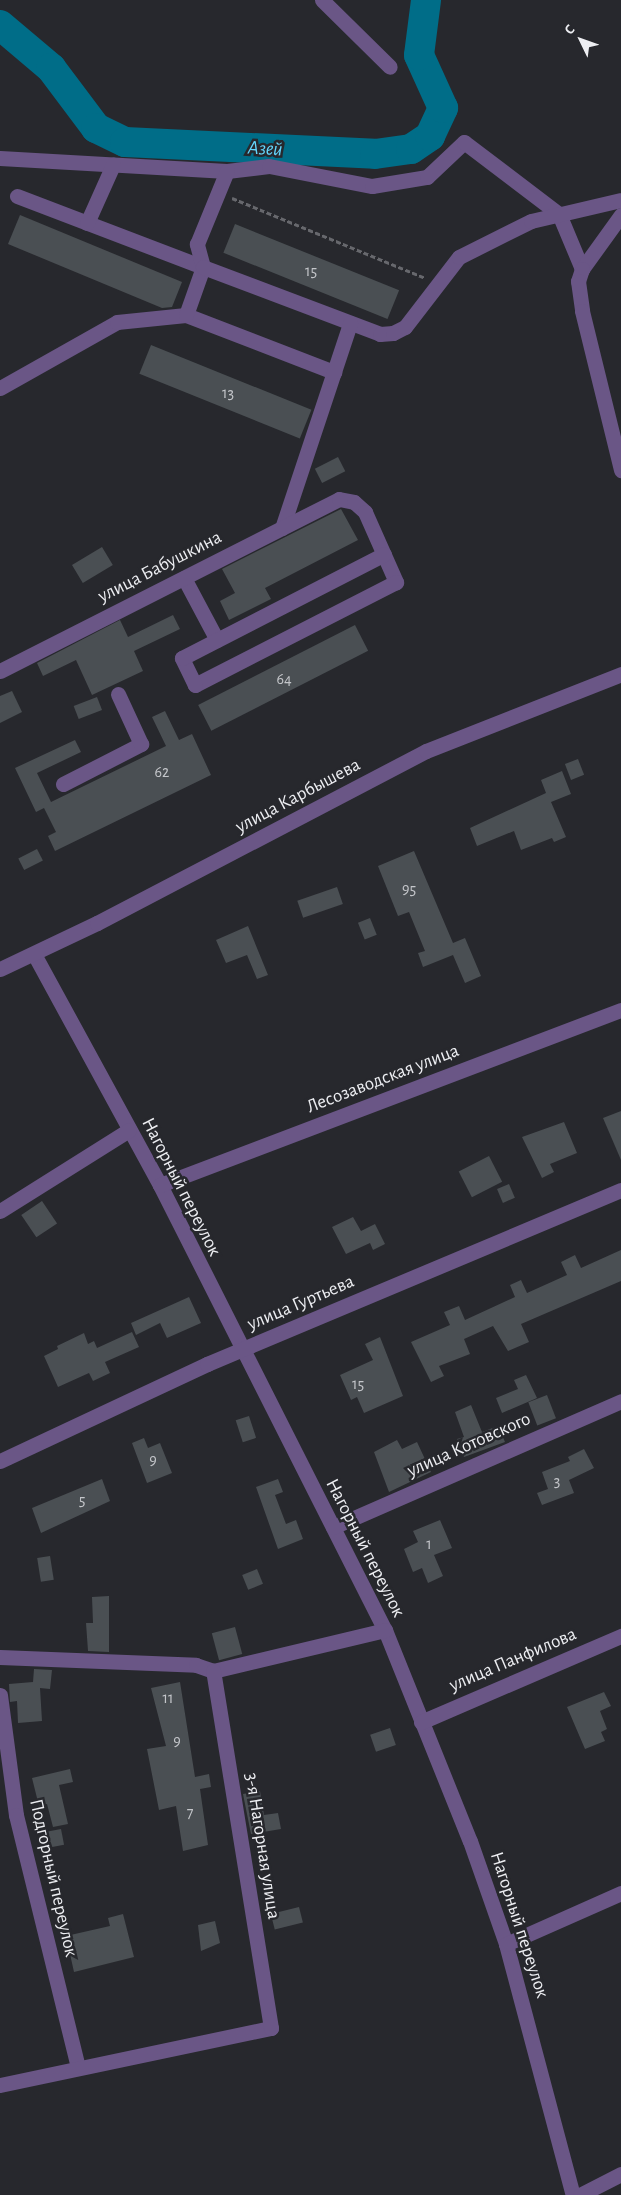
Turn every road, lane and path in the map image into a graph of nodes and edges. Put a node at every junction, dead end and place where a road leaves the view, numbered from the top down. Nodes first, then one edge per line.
1 (322, 0) edge
2 (390, 67) dead end
3 (0, 158) edge
4 (113, 164) junction
5 (227, 171) junction
6 (218, 192) junction
7 (17, 196) dead end
8 (621, 200) edge
9 (559, 214) junction
10 (621, 215) edge
11 (87, 222) junction
12 (203, 267) junction
13 (582, 269) junction
14 (437, 283) junction
15 (186, 315) junction
16 (350, 323) junction
17 (334, 372) junction
18 (0, 388) edge
19 (621, 470) edge
20 (282, 528) junction
21 (384, 554) junction
22 (184, 578) junction
23 (217, 640) junction
24 (0, 671) edge
25 (621, 674) edge
26 (118, 694) dead end
27 (63, 784) dead end
28 (34, 954) junction
29 (0, 969) edge
30 (621, 1010) edge
31 (129, 1130) junction
32 (160, 1185) junction
33 (621, 1190) edge
34 (0, 1211) edge
35 (240, 1350) junction
36 (621, 1401) edge
37 (0, 1461) edge
38 (333, 1527) junction
39 (385, 1630) junction
40 (621, 1636) edge
41 (0, 1657) edge
42 (213, 1671) junction
43 (0, 1695) edge
44 (421, 1722) junction
45 (621, 1893) edge
46 (506, 1944) junction
47 (78, 2068) junction
48 (0, 2086) edge
49 (621, 2174) edge
50 (573, 2195) edge
51 (580, 2195) edge

1 - 2 street
3 - 4 street
4 - 5 street
4 - 11 street
5 - 6 street
5 - 9 street
6 - 12 street
6 - 14 path
7 - 11 street
8 - 9 street
9 - 13 street
9 - 14 street
10 - 13 street
11 - 12 street
12 - 15 street
12 - 16 street
13 - 19 street
14 - 16 street
15 - 17 street
15 - 18 street
16 - 17 street
17 - 20 street
20 - 21 street, улица Бабушкина
20 - 22 street, улица Бабушкина
21 - 23 street
21 - 23 street
22 - 23 street
22 - 24 street, улица Бабушкина
25 - 28 street, улица Карбышева
26 - 27 street
28 - 29 street, улица Карбышева
28 - 31 street, Нагорный переулок
30 - 32 street, Лесозаводская улица
31 - 32 street, Нагорный переулок
31 - 34 street
32 - 35 street, Нагорный переулок
33 - 35 street, улица Гуртьева
35 - 37 street, улица Гуртьева
35 - 38 street, Нагорный переулок
36 - 38 street, улица Котовского
38 - 39 street, Нагорный переулок
39 - 42 street
39 - 44 street, Нагорный переулок
40 - 44 street, улица Панфилова
41 - 42 street
42 - 47 street, 3-я Нагорная улица
43 - 47 street, Подгорный переулок
44 - 46 street, Нагорный переулок
45 - 46 street
46 - 50 street, Нагорный переулок
47 - 48 street
49 - 51 street

